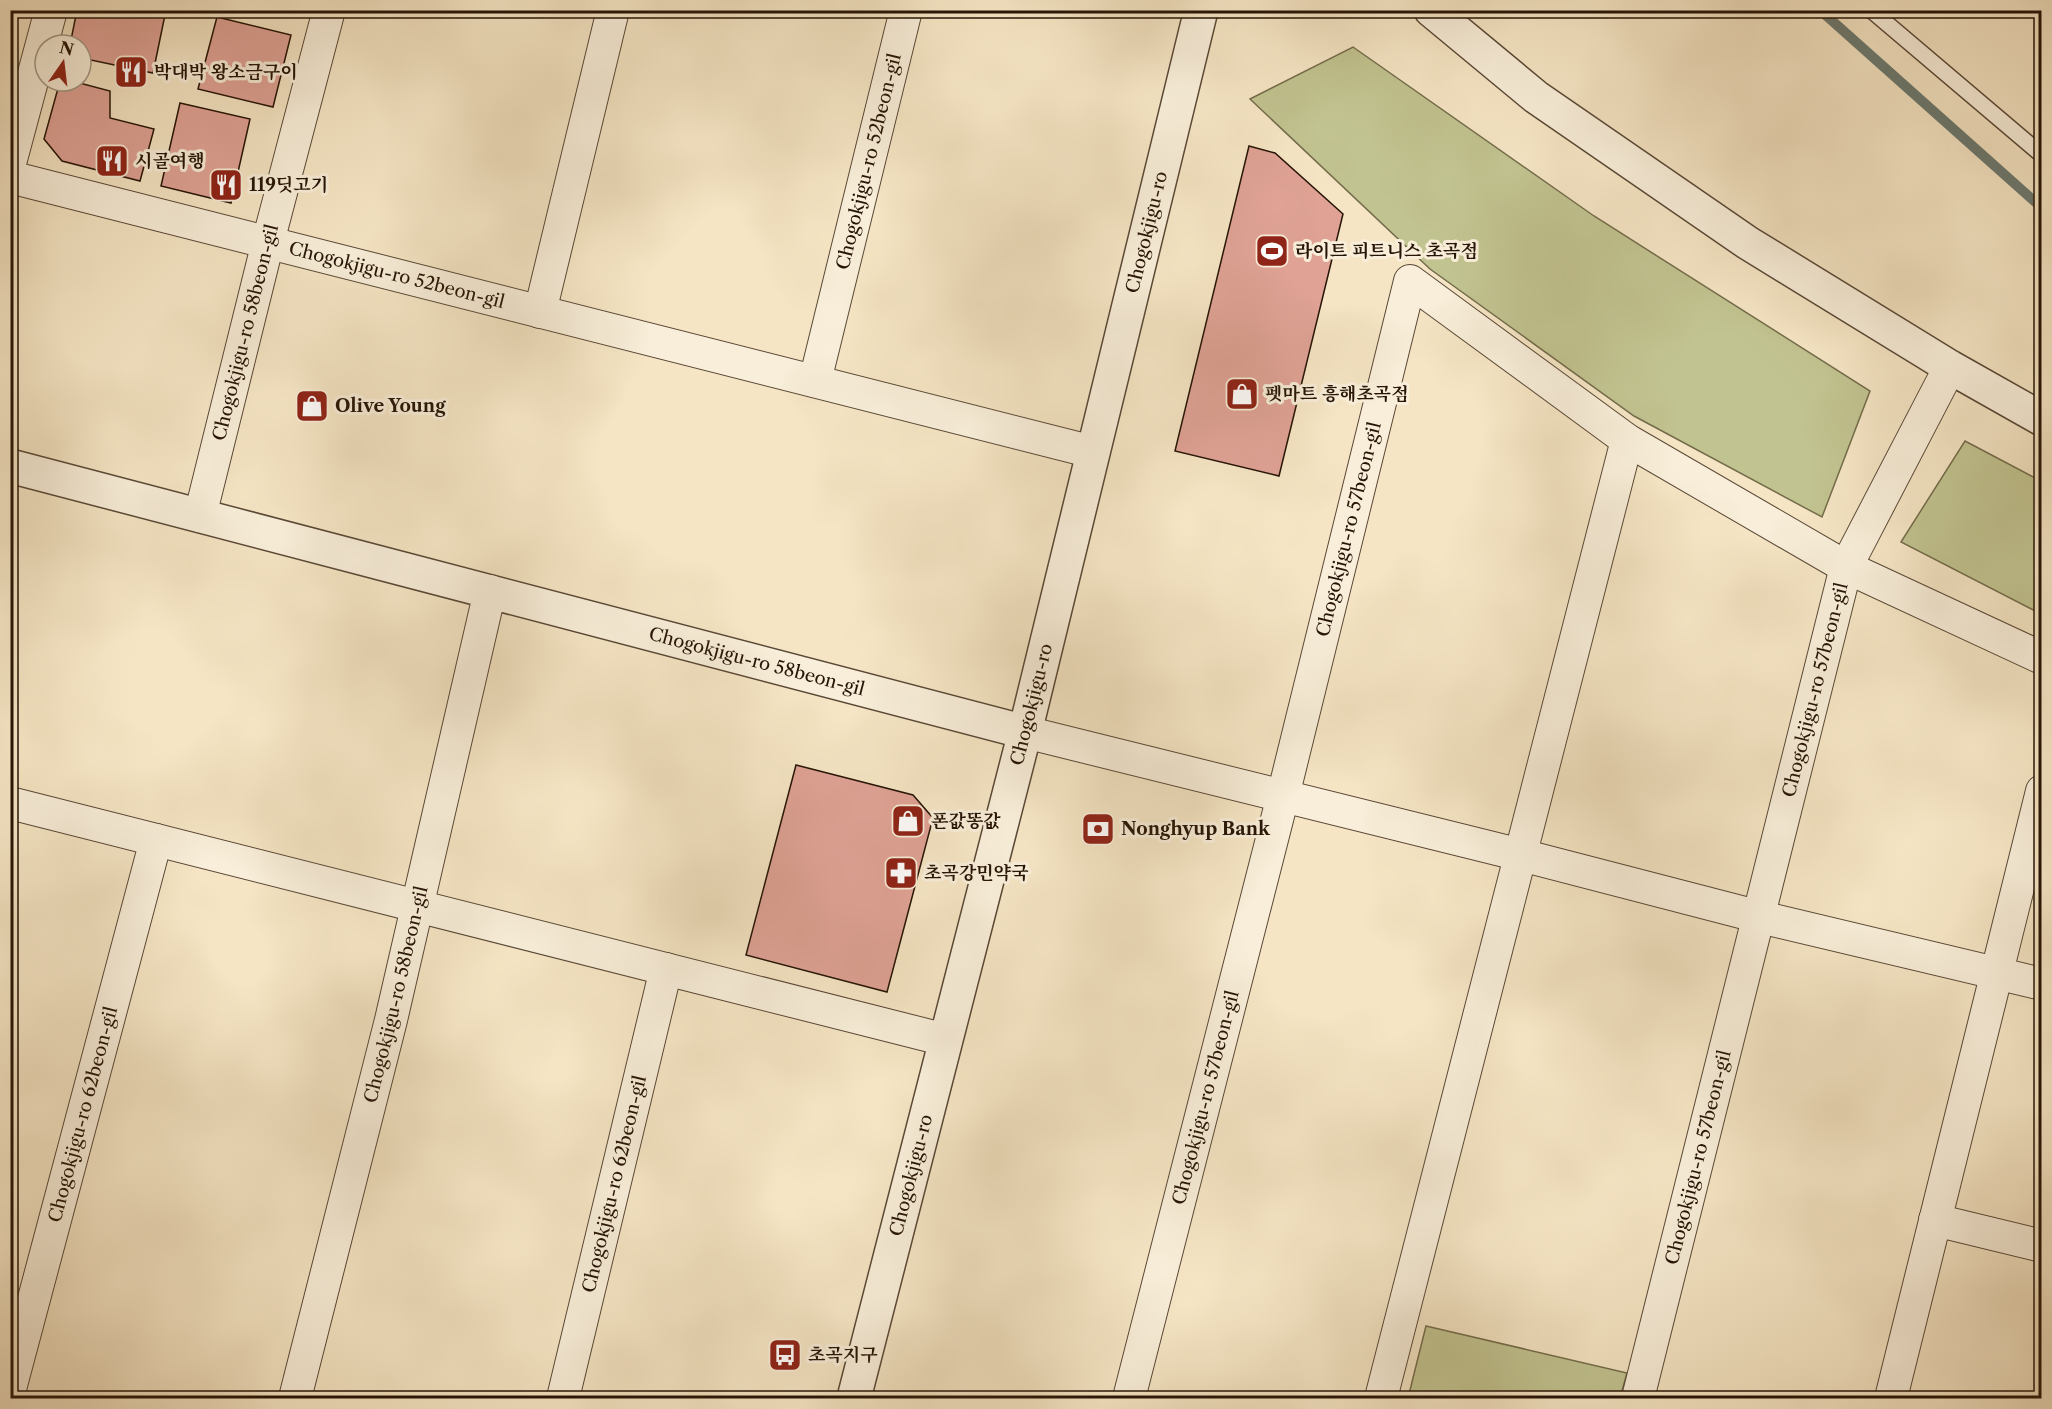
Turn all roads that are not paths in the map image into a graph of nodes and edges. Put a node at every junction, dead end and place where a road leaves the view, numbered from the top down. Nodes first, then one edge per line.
1 (51, 10) edge
2 (329, 10) edge
3 (613, 10) edge
4 (906, 10) edge
5 (1201, 10) edge
6 (1431, 10) edge
7 (1870, 10) edge
8 (2042, 155) edge
9 (10, 163) edge
10 (10, 177) edge
11 (268, 242) junction
12 (540, 312) junction
13 (1950, 367) junction
14 (815, 381) junction
15 (2042, 419) edge
16 (1627, 440) junction
17 (1093, 452) junction
18 (10, 466) edge
19 (200, 516) junction
20 (1846, 567) junction
21 (490, 591) junction
22 (2042, 658) edge
23 (1025, 732) junction
24 (2042, 791) edge
25 (1283, 795) junction
26 (10, 803) edge
27 (156, 840) junction
28 (1521, 855) junction
29 (419, 906) junction
30 (1760, 917) junction
31 (666, 969) junction
32 (1997, 973) junction
33 (2042, 984) edge
34 (946, 1040) junction
35 (1935, 1220) junction
36 (2042, 1246) edge
37 (10, 1389) edge
38 (296, 1398) edge
39 (563, 1398) edge
40 (854, 1398) edge
41 (1129, 1398) edge
42 (1381, 1398) edge
43 (1638, 1398) edge
44 (1891, 1398) edge

1 - 9 street
2 - 11 street, Chogokjigu-ro 58beon-gil
3 - 12 street
4 - 14 street, Chogokjigu-ro 52beon-gil
5 - 17 street, Chogokjigu-ro
6 - 13 street
7 - 8 lane
10 - 11 street, Chogokjigu-ro 52beon-gil
11 - 12 street, Chogokjigu-ro 52beon-gil
11 - 19 street, Chogokjigu-ro 58beon-gil
12 - 14 street, Chogokjigu-ro 52beon-gil
13 - 15 street
13 - 20 street, Chogokjigu-ro 57beon-gil
14 - 17 street, Chogokjigu-ro 52beon-gil
16 - 20 street, Chogokjigu-ro 57beon-gil
16 - 25 street, Chogokjigu-ro 57beon-gil
16 - 28 street
17 - 23 street, Chogokjigu-ro
18 - 19 street, Chogokjigu-ro 58beon-gil
19 - 21 street, Chogokjigu-ro 58beon-gil
20 - 22 street, Chogokjigu-ro 57beon-gil
20 - 30 street, Chogokjigu-ro 57beon-gil
21 - 23 street, Chogokjigu-ro 58beon-gil
21 - 29 street, Chogokjigu-ro 58beon-gil
23 - 25 street
23 - 34 street, Chogokjigu-ro
24 - 32 street
25 - 28 street
25 - 41 street, Chogokjigu-ro 57beon-gil
26 - 27 street
27 - 29 street
27 - 37 street, Chogokjigu-ro 62beon-gil
28 - 30 street
28 - 42 street
29 - 31 street
29 - 38 street, Chogokjigu-ro 58beon-gil
30 - 32 street
30 - 43 street, Chogokjigu-ro 57beon-gil
31 - 34 street
31 - 39 street, Chogokjigu-ro 62beon-gil
32 - 33 street
32 - 35 street
34 - 40 street, Chogokjigu-ro
35 - 36 street
35 - 44 street

